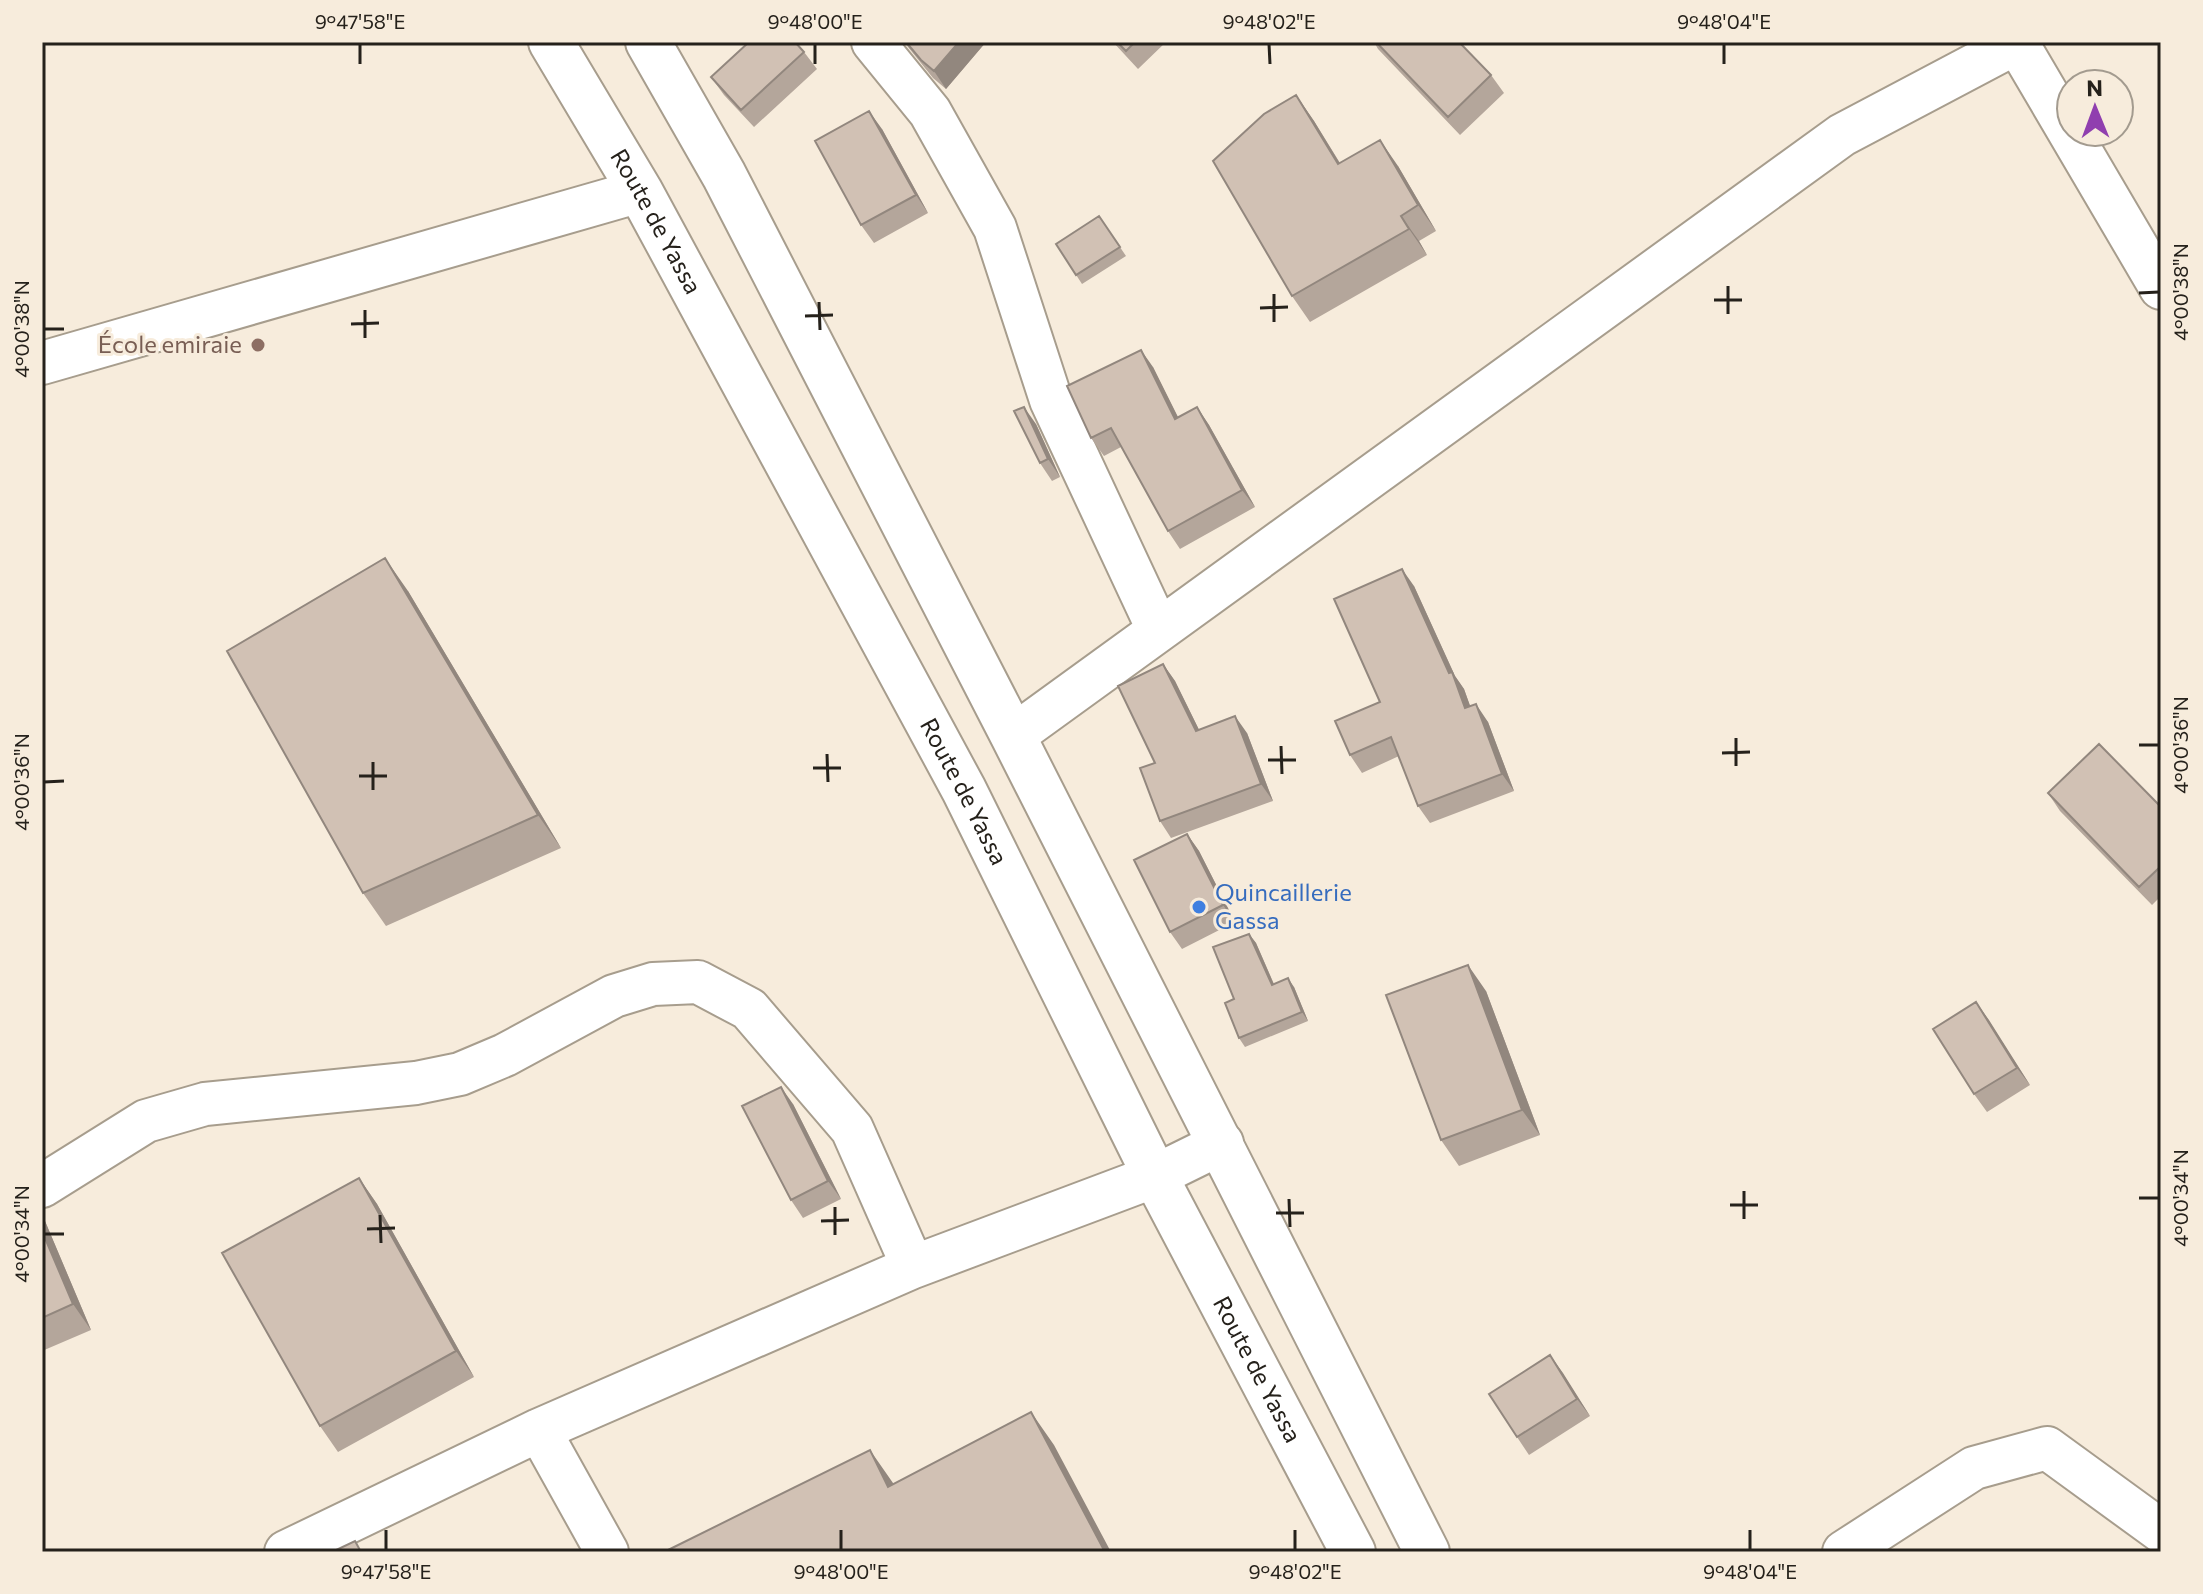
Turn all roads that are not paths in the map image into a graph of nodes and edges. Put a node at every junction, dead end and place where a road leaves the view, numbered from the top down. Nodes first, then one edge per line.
1 (551, 42) edge
2 (648, 42) edge
3 (873, 42) edge
4 (2017, 42) edge
5 (640, 191) junction
6 (2161, 288) edge
7 (42, 363) edge
8 (1158, 629) junction
9 (1013, 736) junction
10 (1222, 1143) junction
11 (1155, 1176) junction
12 (42, 1186) edge
13 (913, 1267) junction
14 (539, 1430) junction
15 (2161, 1531) edge
16 (286, 1552) edge
17 (607, 1552) edge
18 (1353, 1552) edge
19 (1427, 1552) edge
20 (1844, 1552) edge

1 - 5 main road, Route de Yassa
2 - 9 main road
3 - 8 street
4 - 6 street
4 - 8 street
5 - 7 street
5 - 11 main road, Route de Yassa
8 - 9 street
9 - 10 main road
10 - 11 street
10 - 19 main road
11 - 13 street
11 - 18 main road, Route de Yassa
12 - 13 street
13 - 14 street
14 - 16 street
14 - 17 street
15 - 20 street

